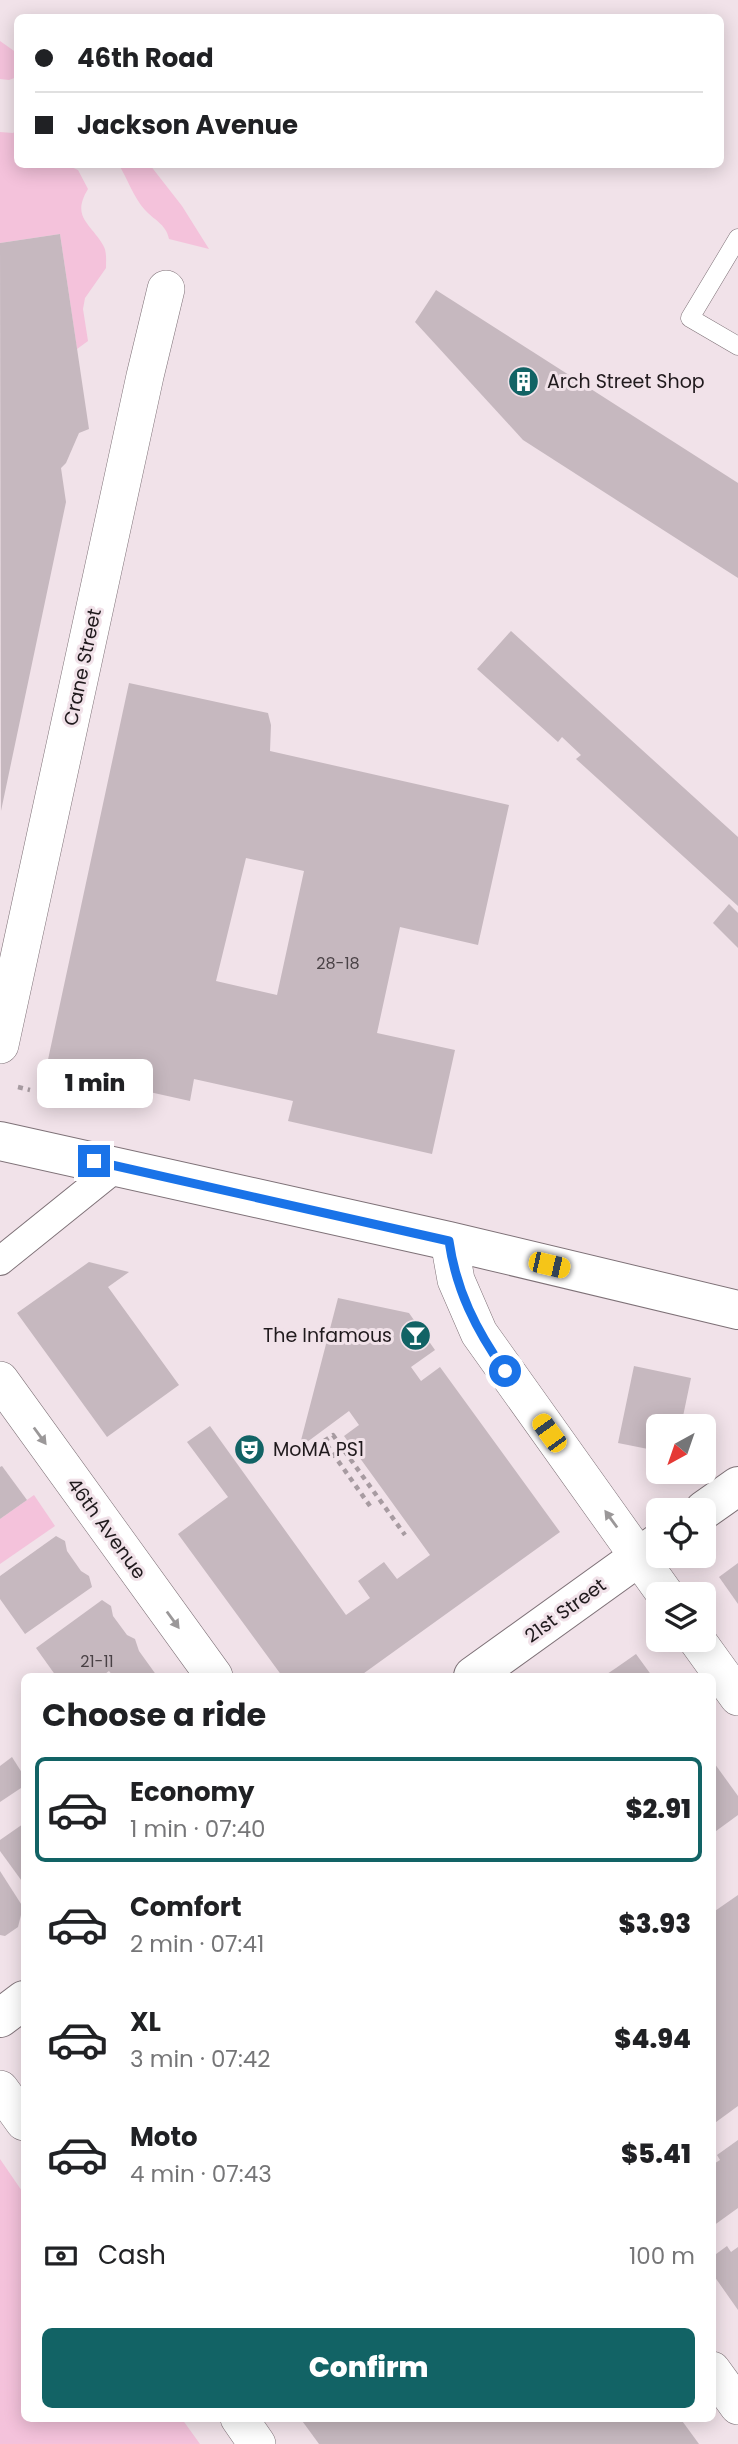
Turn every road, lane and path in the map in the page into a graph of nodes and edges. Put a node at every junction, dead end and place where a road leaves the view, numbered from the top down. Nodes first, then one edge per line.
1 (738, 238) edge
2 (166, 289) dead end
3 (738, 346) edge
4 (0, 1045) edge
5 (18, 1087) dead end
6 (30, 1090) dead end
7 (0, 1141) edge
8 (118, 1166) junction
9 (449, 1241) junction
10 (0, 1261) edge
11 (738, 1310) edge
12 (0, 1380) edge
13 (738, 1486) edge
14 (716, 1502) edge
15 (370, 1506) dead end
16 (405, 1535) dead end
17 (646, 1547) edge
18 (646, 1551) edge
19 (706, 1652) edge
20 (212, 1673) edge
21 (477, 1673) edge
22 (738, 1697) edge
23 (21, 2002) edge
24 (0, 2018) edge
25 (0, 2088) edge
26 (21, 2118) edge
27 (716, 2376) edge
28 (738, 2406) edge
29 (242, 2422) edge
30 (257, 2444) edge

1 - 3 lane
2 - 4 street, Crane Street
5 - 6 path
7 - 8 main road
8 - 9 main road
8 - 10 street
9 - 11 main road
17 -> 9 street
12 -> 20 street, 46th Avenue
13 - 14 main road
15 - 16 path
18 - 21 main road, 21st Street
19 - 22 street
23 - 24 main road
25 - 26 street
27 - 28 street
29 - 30 street

